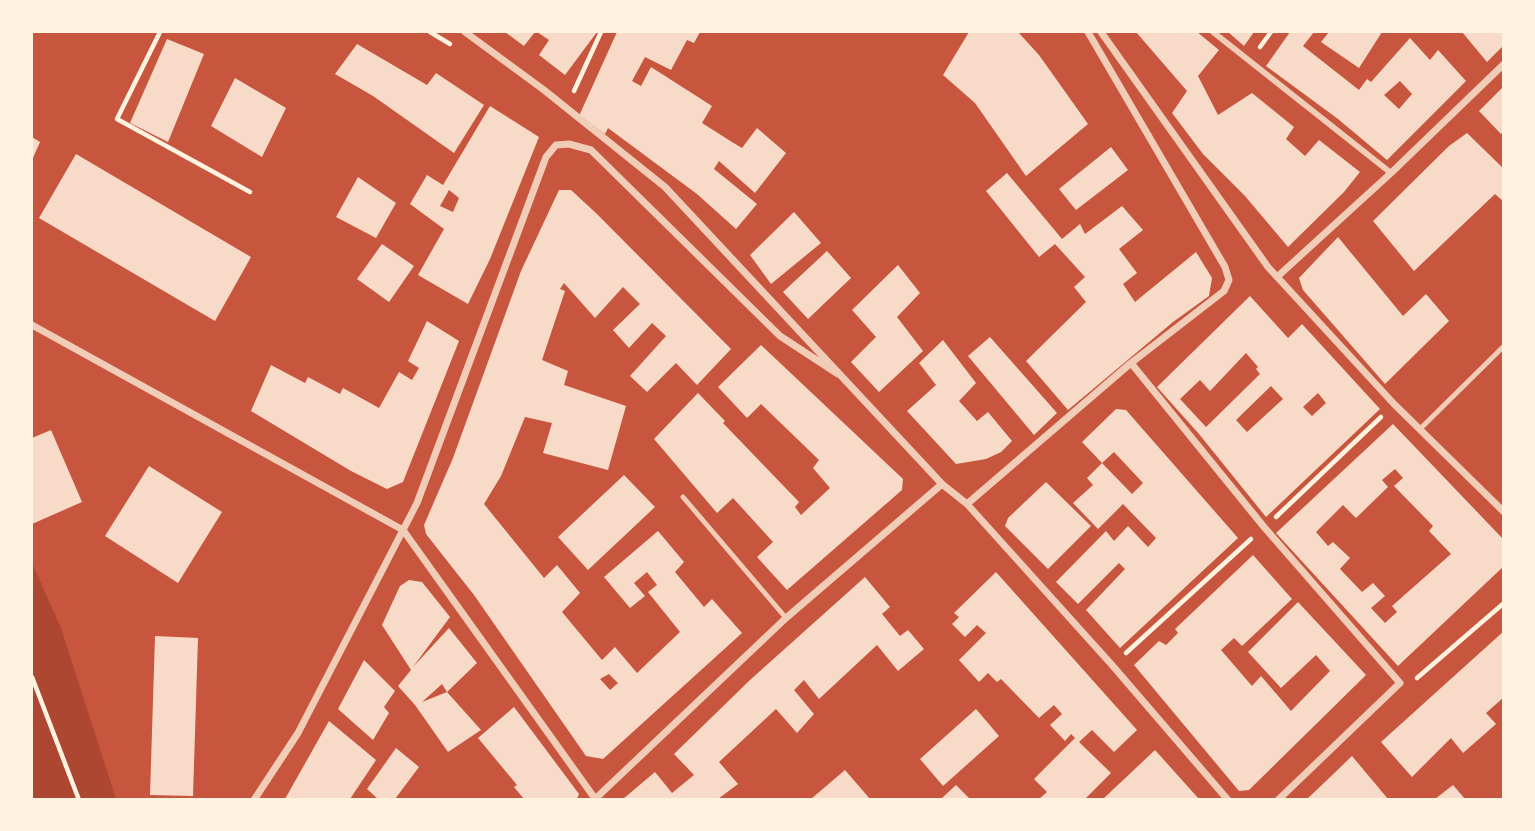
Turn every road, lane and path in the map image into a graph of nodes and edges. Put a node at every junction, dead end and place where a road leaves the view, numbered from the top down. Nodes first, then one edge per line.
1 (160, 32) edge
2 (465, 32) edge
3 (601, 32) edge
4 (1088, 32) edge
5 (1101, 32) edge
6 (1213, 32) edge
7 (1503, 64) edge
8 (574, 91) dead end
9 (1391, 173) junction
10 (250, 192) dead end
11 (1277, 277) junction
12 (32, 325) edge
13 (1503, 346) edge
14 (1131, 363) junction
15 (838, 374) junction
16 (1420, 429) junction
17 (942, 484) junction
18 (683, 497) dead end
19 (967, 504) junction
20 (1503, 512) edge
21 (403, 530) junction
22 (1503, 603) edge
23 (786, 618) junction
24 (32, 677) edge
25 (1400, 683) junction
26 (595, 799) edge
27 (79, 800) edge
28 (254, 800) edge
29 (1228, 800) edge
30 (1278, 800) edge

1 - 10 path
2 - 15 street
3 - 8 path
4 - 14 street
5 - 11 street
6 - 9 street
7 - 9 street
9 - 11 street
11 - 16 street
12 - 21 street
13 - 16 lane
14 - 19 street
14 - 25 street
15 - 17 street
15 - 21 street
16 - 20 street
17 - 19 street
17 - 23 street
18 - 23 lane
19 - 29 street
21 - 26 street
21 - 28 street
22 - 25 path
23 - 26 street
24 - 27 path
25 - 30 street

